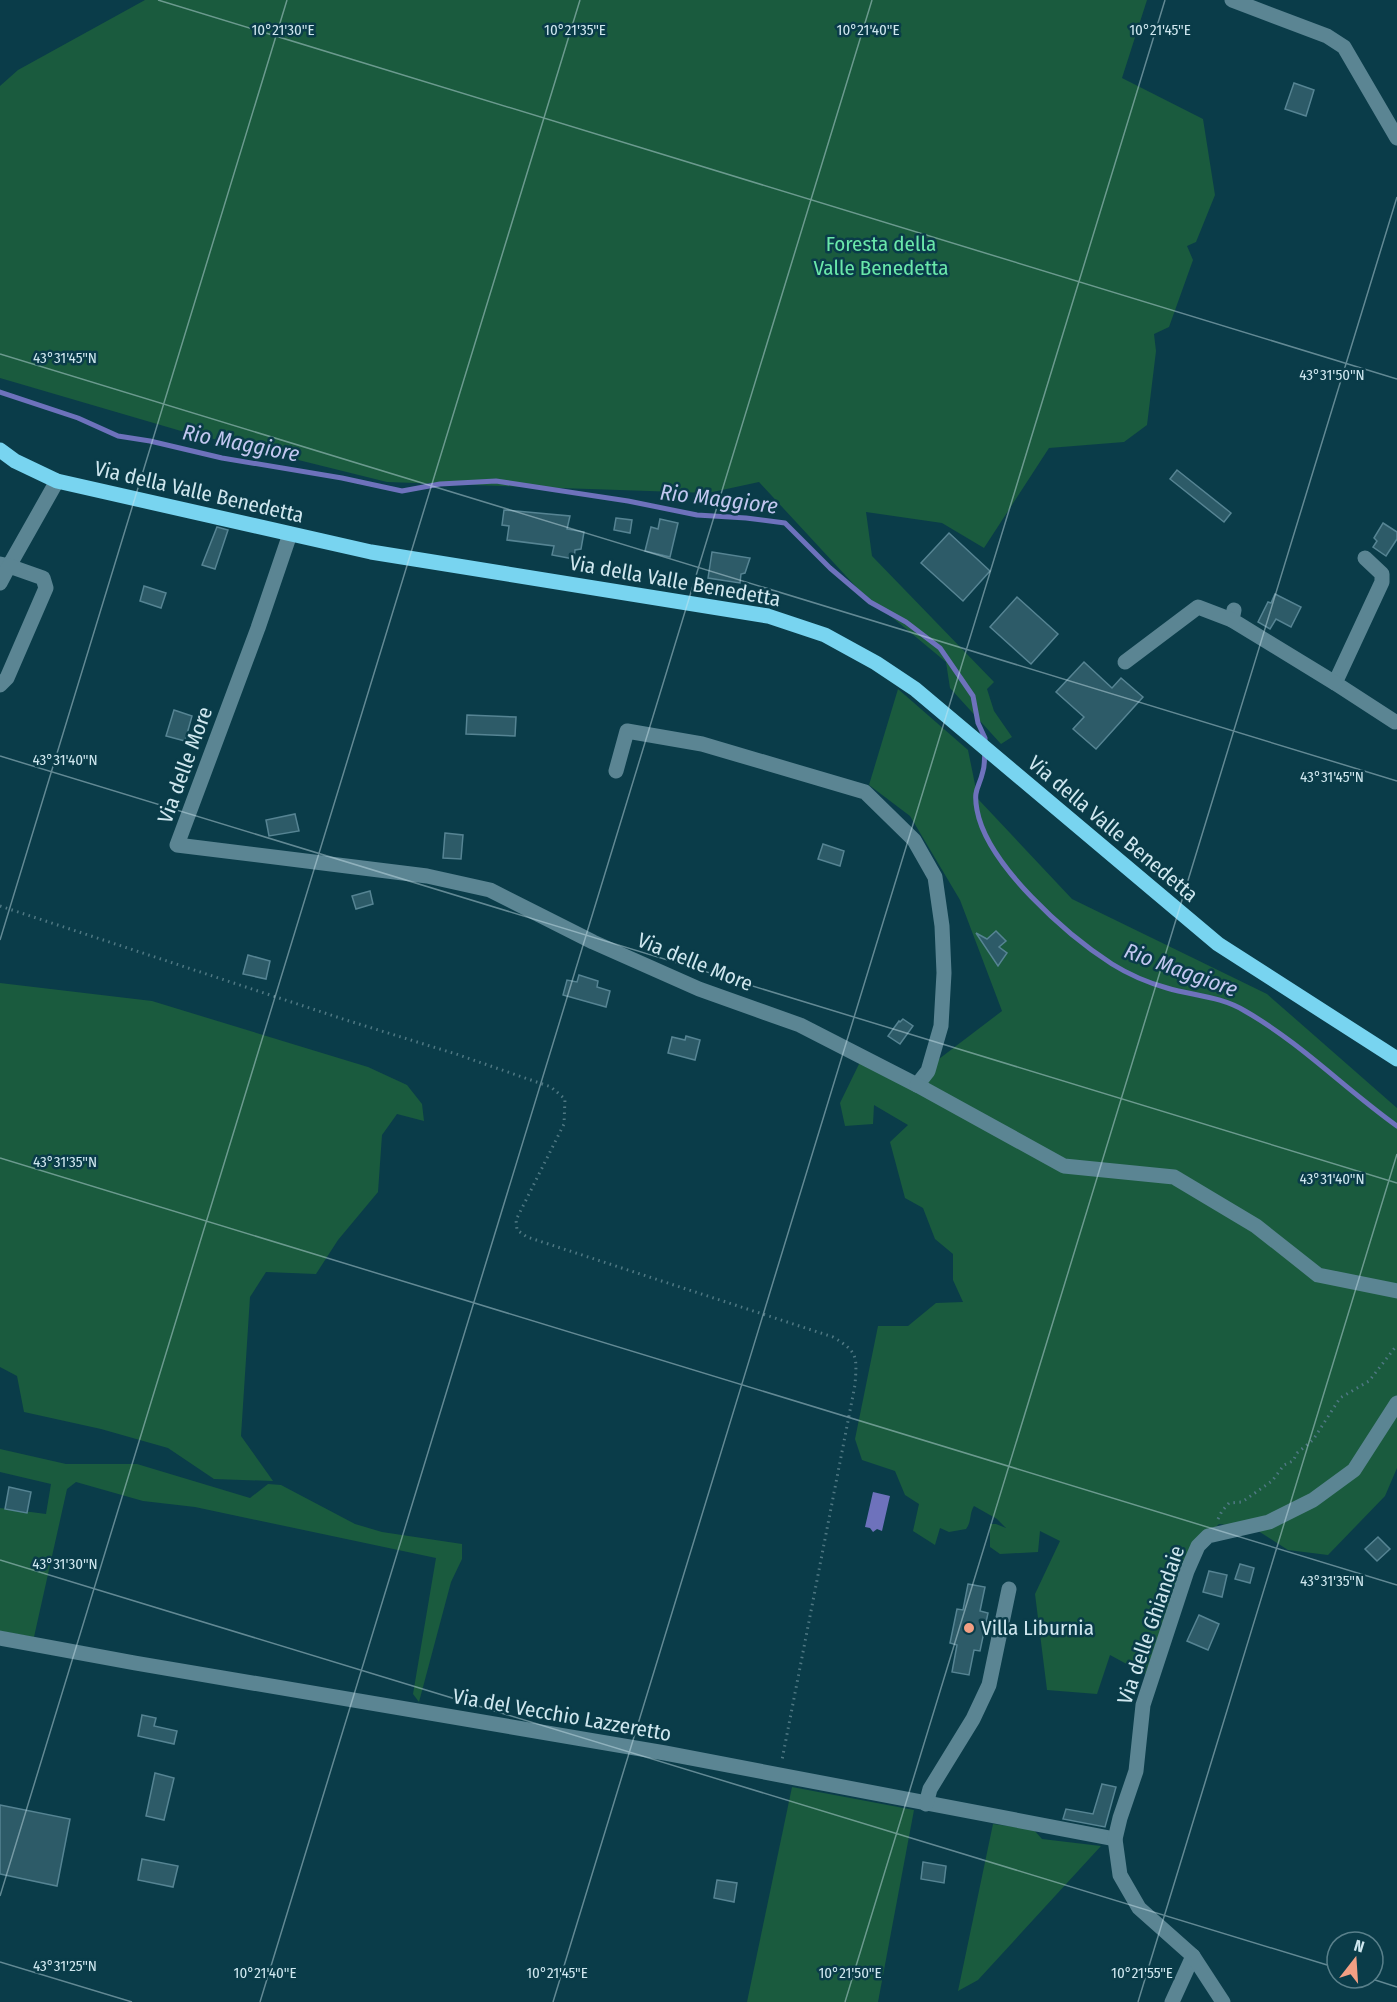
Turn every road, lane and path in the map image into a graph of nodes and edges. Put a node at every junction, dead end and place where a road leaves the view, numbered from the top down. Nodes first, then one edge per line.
1 (1232, 0) edge
2 (1397, 138) edge
3 (0, 450) edge
4 (57, 481) junction
5 (290, 534) junction
6 (1365, 558) dead end
7 (5, 565) edge
8 (0, 583) edge
9 (1125, 662) dead end
10 (1335, 683) junction
11 (0, 685) edge
12 (1396, 720) edge
13 (616, 771) dead end
14 (0, 906) edge
15 (1397, 1059) edge
16 (917, 1085) junction
17 (1397, 1291) edge
18 (1397, 1345) edge
19 (1397, 1403) edge
20 (1218, 1520) dead end
21 (1010, 1589) dead end
22 (0, 1638) edge
23 (779, 1776) junction
24 (926, 1804) junction
25 (1115, 1839) junction
26 (1193, 1956) junction
27 (1172, 2002) edge
28 (1223, 2002) edge

1 - 2 street
3 - 4 main road, Via della Valle Benedetta
4 - 5 main road, Via della Valle Benedetta
4 - 7 street
5 - 15 main road, Via della Valle Benedetta
5 - 16 street, Via delle More
6 - 10 street
7 - 8 street
7 - 11 street
9 - 10 street
10 - 12 street
13 - 16 street
14 - 23 path
16 - 17 street
18 - 20 path
19 - 25 street, Via delle Ghiandaie
21 - 24 street
22 - 23 street, Via del Vecchio Lazzeretto
23 - 24 street, Via del Vecchio Lazzeretto
24 - 25 street, Via del Vecchio Lazzeretto
25 - 26 street, Via delle Ghiandaie
26 - 27 street
26 - 28 street, Via delle Ghiandaie

